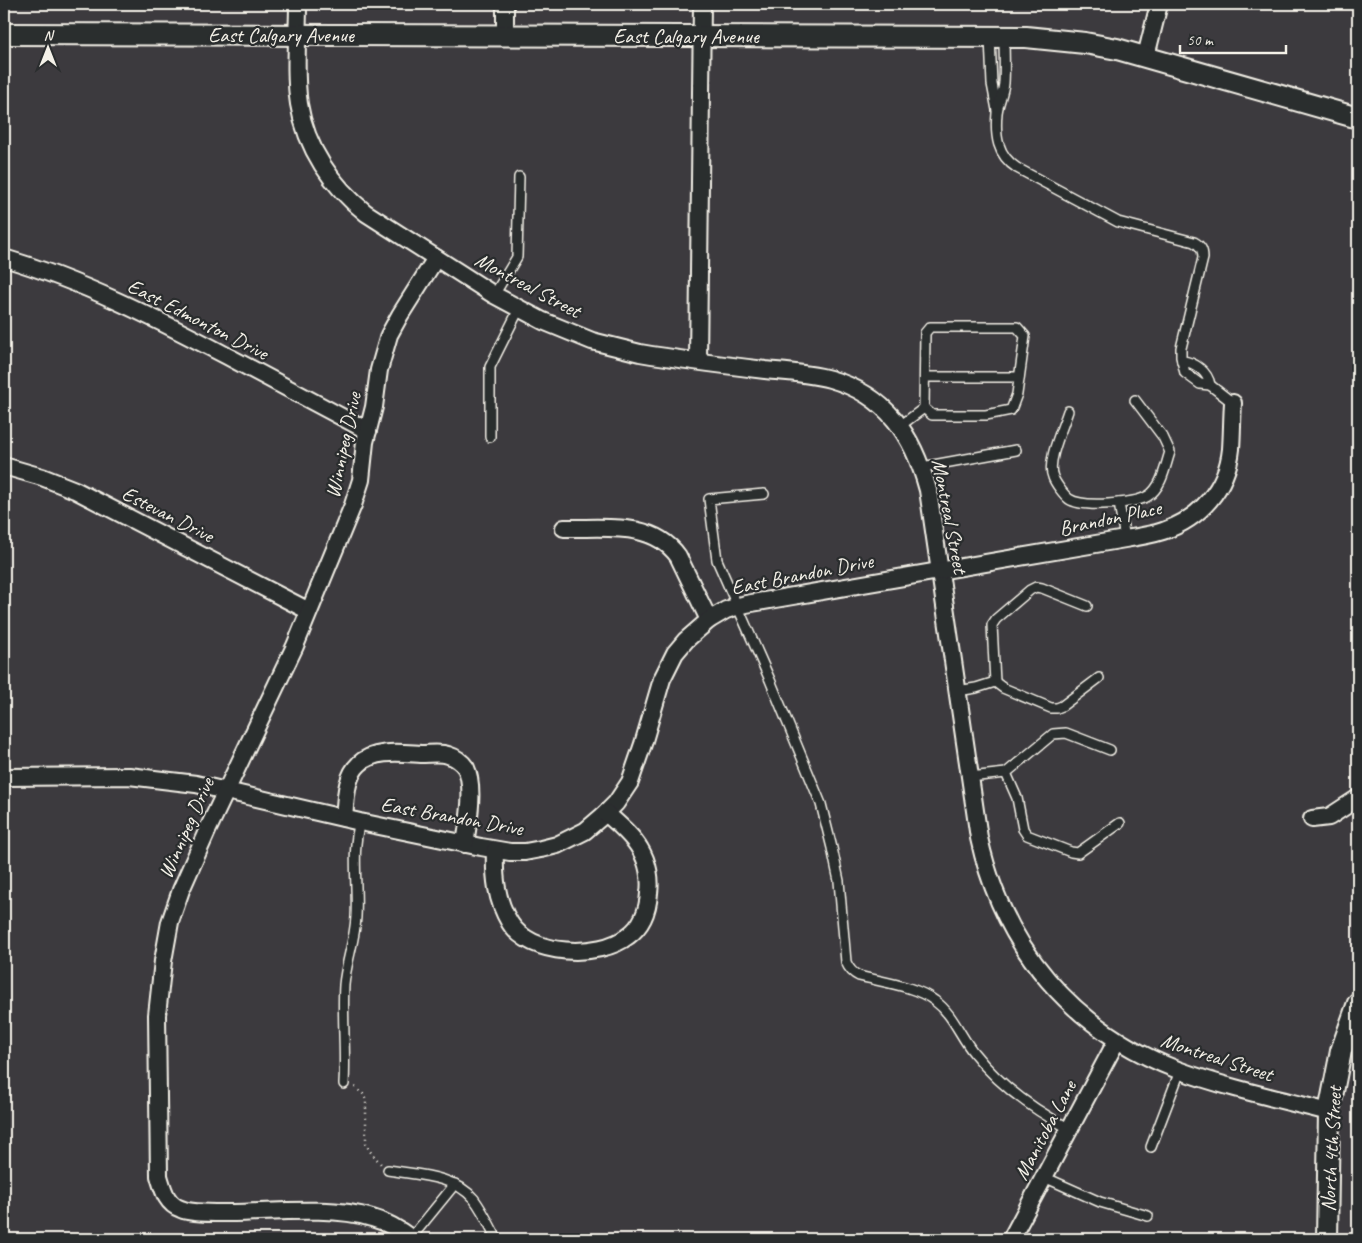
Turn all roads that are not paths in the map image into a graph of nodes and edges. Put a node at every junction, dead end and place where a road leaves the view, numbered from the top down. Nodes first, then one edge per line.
1 (298, 4) edge
2 (505, 4) edge
3 (702, 4) edge
4 (1159, 4) edge
5 (4, 34) edge
6 (298, 35) junction
7 (505, 35) junction
8 (701, 36) junction
9 (997, 36) junction
10 (1146, 56) junction
11 (997, 113) junction
12 (1358, 118) edge
13 (519, 178) dead end
14 (4, 258) edge
15 (436, 258) junction
16 (494, 295) junction
17 (519, 309) junction
18 (698, 361) junction
19 (925, 377) junction
20 (1019, 377) junction
21 (1134, 400) dead end
22 (1232, 402) joint
23 (924, 408) junction
24 (1068, 412) dead end
25 (900, 426) junction
26 (368, 432) junction
27 (490, 437) dead end
28 (1016, 450) dead end
29 (4, 466) edge
30 (922, 467) junction
31 (764, 494) dead end
32 (1119, 503) junction
33 (564, 528) dead end
34 (1125, 539) junction
35 (940, 571) junction
36 (736, 606) junction
37 (1087, 606) dead end
38 (309, 611) junction
39 (709, 620) junction
40 (1099, 678) dead end
41 (995, 682) junction
42 (957, 691) junction
43 (1110, 750) dead end
44 (1006, 772) junction
45 (4, 777) edge
46 (970, 777) junction
47 (226, 791) junction
48 (1358, 798) edge
49 (606, 813) junction
50 (344, 818) junction
51 (1312, 819) dead end
52 (360, 822) junction
53 (1120, 823) dead end
54 (465, 844) junction
55 (495, 850) junction
56 (1358, 1003) edge
57 (1117, 1040) junction
58 (1180, 1070) junction
59 (344, 1084) road end
60 (1329, 1112) junction
61 (1070, 1129) junction
62 (1151, 1148) dead end
63 (388, 1170) road end
64 (1044, 1177) junction
65 (455, 1184) junction
66 (1148, 1216) dead end
67 (412, 1239) edge
68 (497, 1239) edge
69 (1012, 1239) edge
70 (1327, 1239) edge

1 - 6 street, Montreal Street
2 - 7 street
3 - 8 street
4 - 10 street
5 - 6 street, East Calgary Avenue
6 - 7 street, East Calgary Avenue
6 - 15 street, Montreal Street
7 - 8 street, East Calgary Avenue
8 - 9 street, East Calgary Avenue
8 - 18 street
9 - 10 street, East Calgary Avenue
9 - 11 lane
9 - 11 lane
10 - 12 street, East Calgary Avenue
11 - 22 lane
13 - 16 lane
14 - 26 street, East Edmonton Drive
15 - 16 street, Montreal Street
15 - 26 street, Winnipeg Drive
16 - 17 street, Montreal Street
17 - 18 street, Montreal Street
17 - 27 lane
18 - 25 street, Montreal Street
19 - 20 lane
19 - 20 lane
19 - 23 lane
20 - 23 lane
21 - 32 lane
22 - 34 street, Brandon Place
23 - 25 lane
24 - 32 lane
25 - 30 street, Montreal Street
26 - 38 street, Winnipeg Drive
28 - 30 lane
29 - 38 street, Estevan Drive
30 - 35 street, Montreal Street
31 - 36 lane
32 - 34 lane
33 - 39 street
34 - 35 street, Brandon Place
35 - 36 street, East Brandon Drive
35 - 42 street, Montreal Street
36 - 39 street, East Brandon Drive
36 - 61 lane
37 - 41 lane
38 - 47 street, Winnipeg Drive
39 - 49 street, East Brandon Drive
40 - 41 lane
41 - 42 lane
42 - 46 street, Montreal Street
43 - 44 lane
44 - 46 lane
44 - 53 lane
45 - 47 street, East Brandon Drive
46 - 57 street, Montreal Street
47 - 50 street, East Brandon Drive
47 - 67 street, Winnipeg Drive
48 - 51 street
49 - 55 street, East Brandon Drive
49 - 55 street
50 - 52 street, East Brandon Drive
50 - 54 street
52 - 54 street, East Brandon Drive
52 - 59 lane
54 - 55 street, East Brandon Drive
56 - 60 street, North 4th Street
57 - 58 street, Montreal Street
57 - 61 street, Manitoba Lane
58 - 60 street, Montreal Street
58 - 62 lane
60 - 70 street, North 4th Street
61 - 64 street, Manitoba Lane
63 - 65 lane
64 - 66 lane
64 - 69 street, Manitoba Lane
65 - 67 lane
65 - 68 lane

